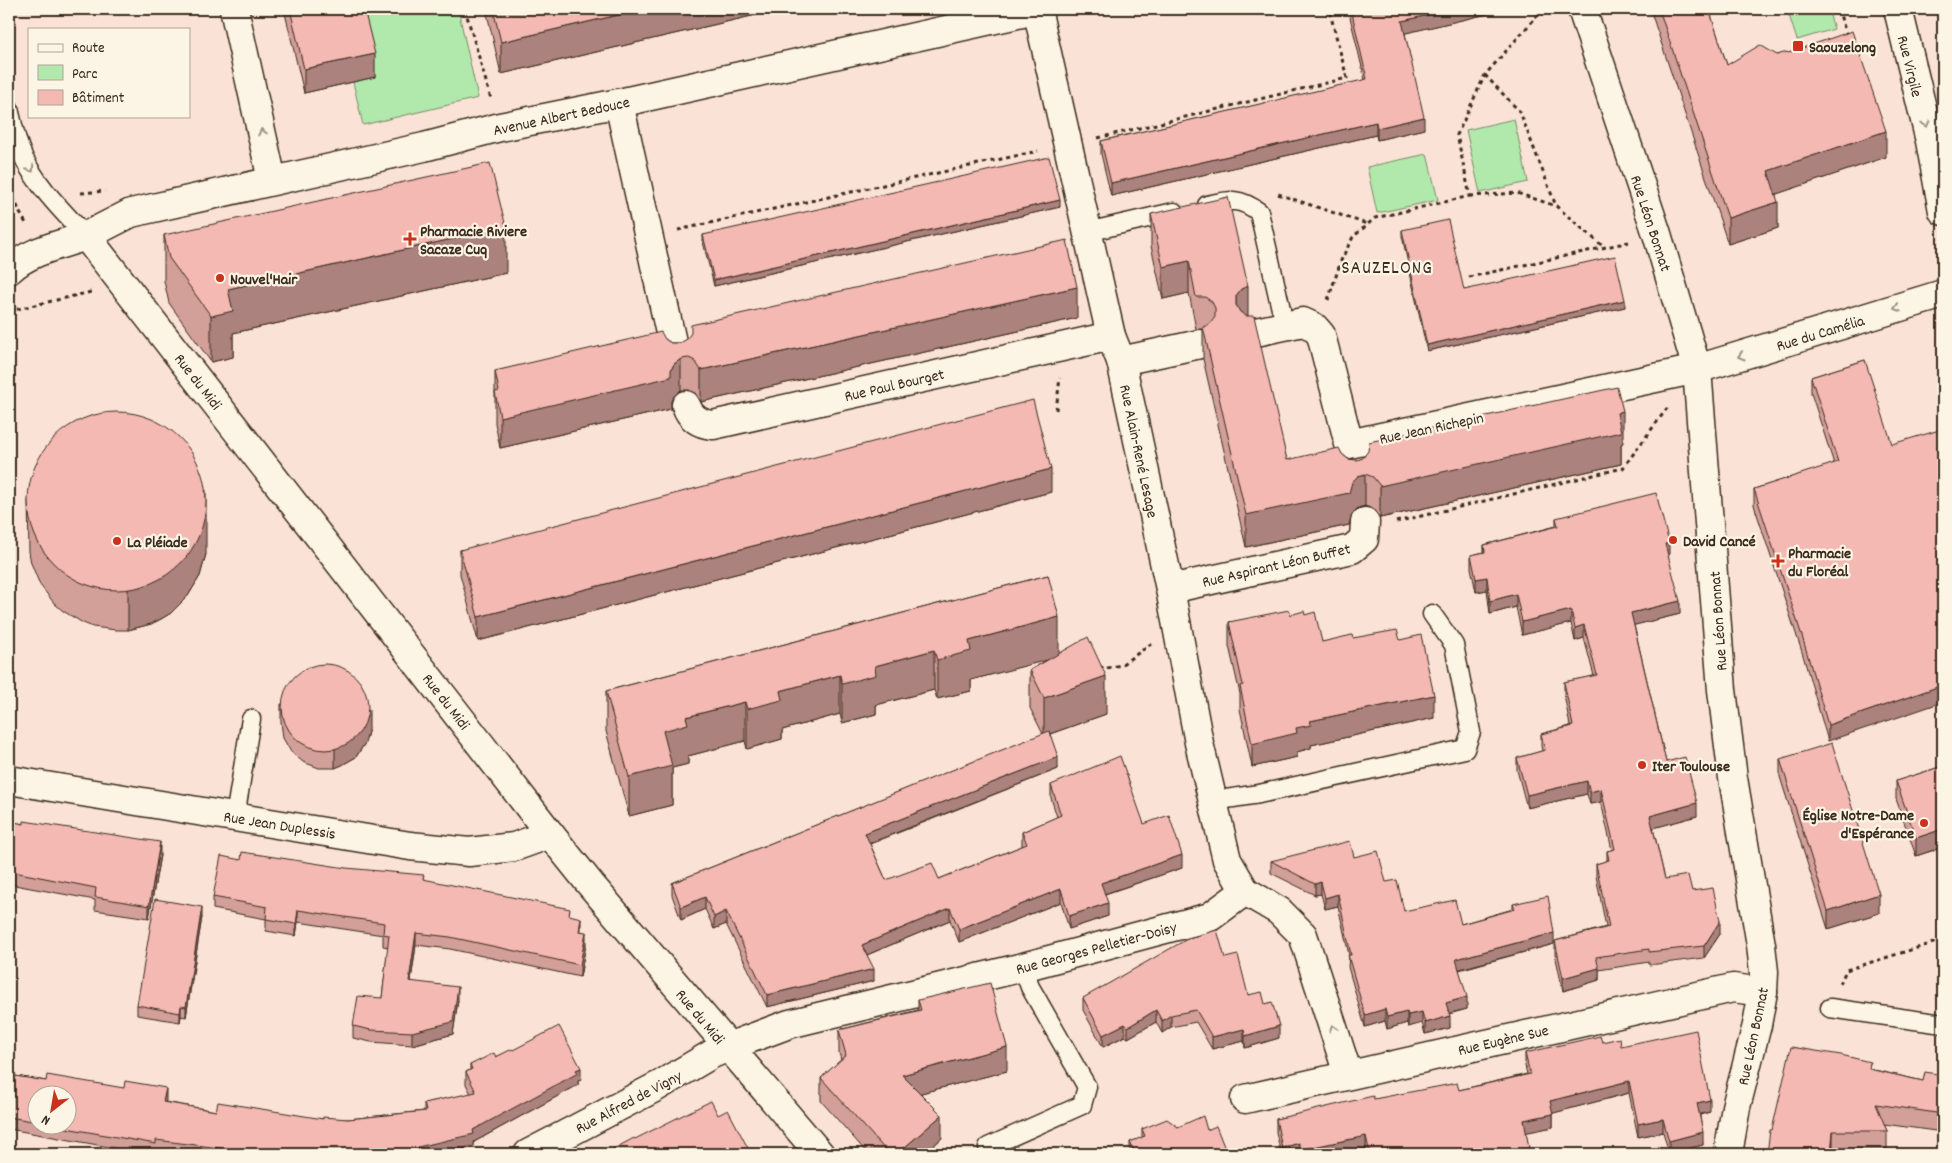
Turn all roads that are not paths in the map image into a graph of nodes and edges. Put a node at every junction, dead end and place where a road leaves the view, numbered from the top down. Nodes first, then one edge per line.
1 (234, 9) edge
2 (1038, 9) edge
3 (1582, 9) edge
4 (1898, 9) edge
5 (620, 103) junction
6 (9, 108) edge
7 (272, 180) junction
8 (1943, 211) edge
9 (1087, 232) junction
10 (86, 236) junction
11 (9, 270) edge
12 (1943, 294) edge
13 (1281, 309) dead end
14 (1251, 333) edge
15 (1111, 336) junction
16 (1200, 344) dead end
17 (676, 360) edge
18 (1121, 361) junction
19 (1697, 369) junction
20 (686, 405) dead end
21 (1365, 525) road end
22 (1170, 589) junction
23 (1432, 614) dead end
24 (251, 719) dead end
25 (9, 780) edge
26 (1213, 801) junction
27 (235, 817) junction
28 (550, 834) junction
29 (1245, 891) junction
30 (1023, 967) junction
31 (1763, 992) junction
32 (1830, 1008) dead end
33 (1943, 1024) edge
34 (728, 1047) junction
35 (1348, 1074) junction
36 (1245, 1099) dead end
37 (988, 1147) dead end
38 (528, 1154) edge
39 (820, 1154) edge
40 (1728, 1154) edge

7 -> 1 street
2 - 5 street, Avenue Albert Bedouce
2 - 9 street, Rue Alain-René Lesage
3 - 19 street, Rue Léon Bonnat
4 -> 8 street, Rue Virgile
5 - 7 street, Avenue Albert Bedouce
5 - 17 street
6 -> 10 lane
7 - 10 street, Avenue Albert Bedouce
9 - 13 lane
9 - 15 street, Rue Alain-René Lesage
10 - 11 street, Avenue Albert Bedouce
10 - 28 street, Rue du Midi
12 -> 19 street, Rue du Camélia
14 - 19 street, Rue Jean Richepin
15 - 18 street, Rue Alain-René Lesage
15 - 20 street, Rue Paul Bourget
16 - 18 street
18 - 22 street, Rue Alain-René Lesage
19 - 31 street, Rue Léon Bonnat
21 - 22 street, Rue Aspirant Léon Buffet
22 - 26 street, Rue Alain-René Lesage
23 - 26 lane
24 - 27 lane
25 - 27 street, Rue Jean Duplessis
26 - 29 street, Rue Alain-René Lesage
27 - 28 street, Rue Jean Duplessis
28 - 34 street, Rue du Midi
29 - 30 street, Rue Georges Pelletier-Doisy
35 -> 29 street
30 - 34 street, Rue Georges Pelletier-Doisy
30 - 37 lane
31 - 35 street, Rue Eugène Sue
31 - 40 street, Rue Léon Bonnat
32 - 33 lane
34 - 38 street, Rue Alfred de Vigny
34 - 39 street, Rue du Midi
35 - 36 street, Rue Eugène Sue

